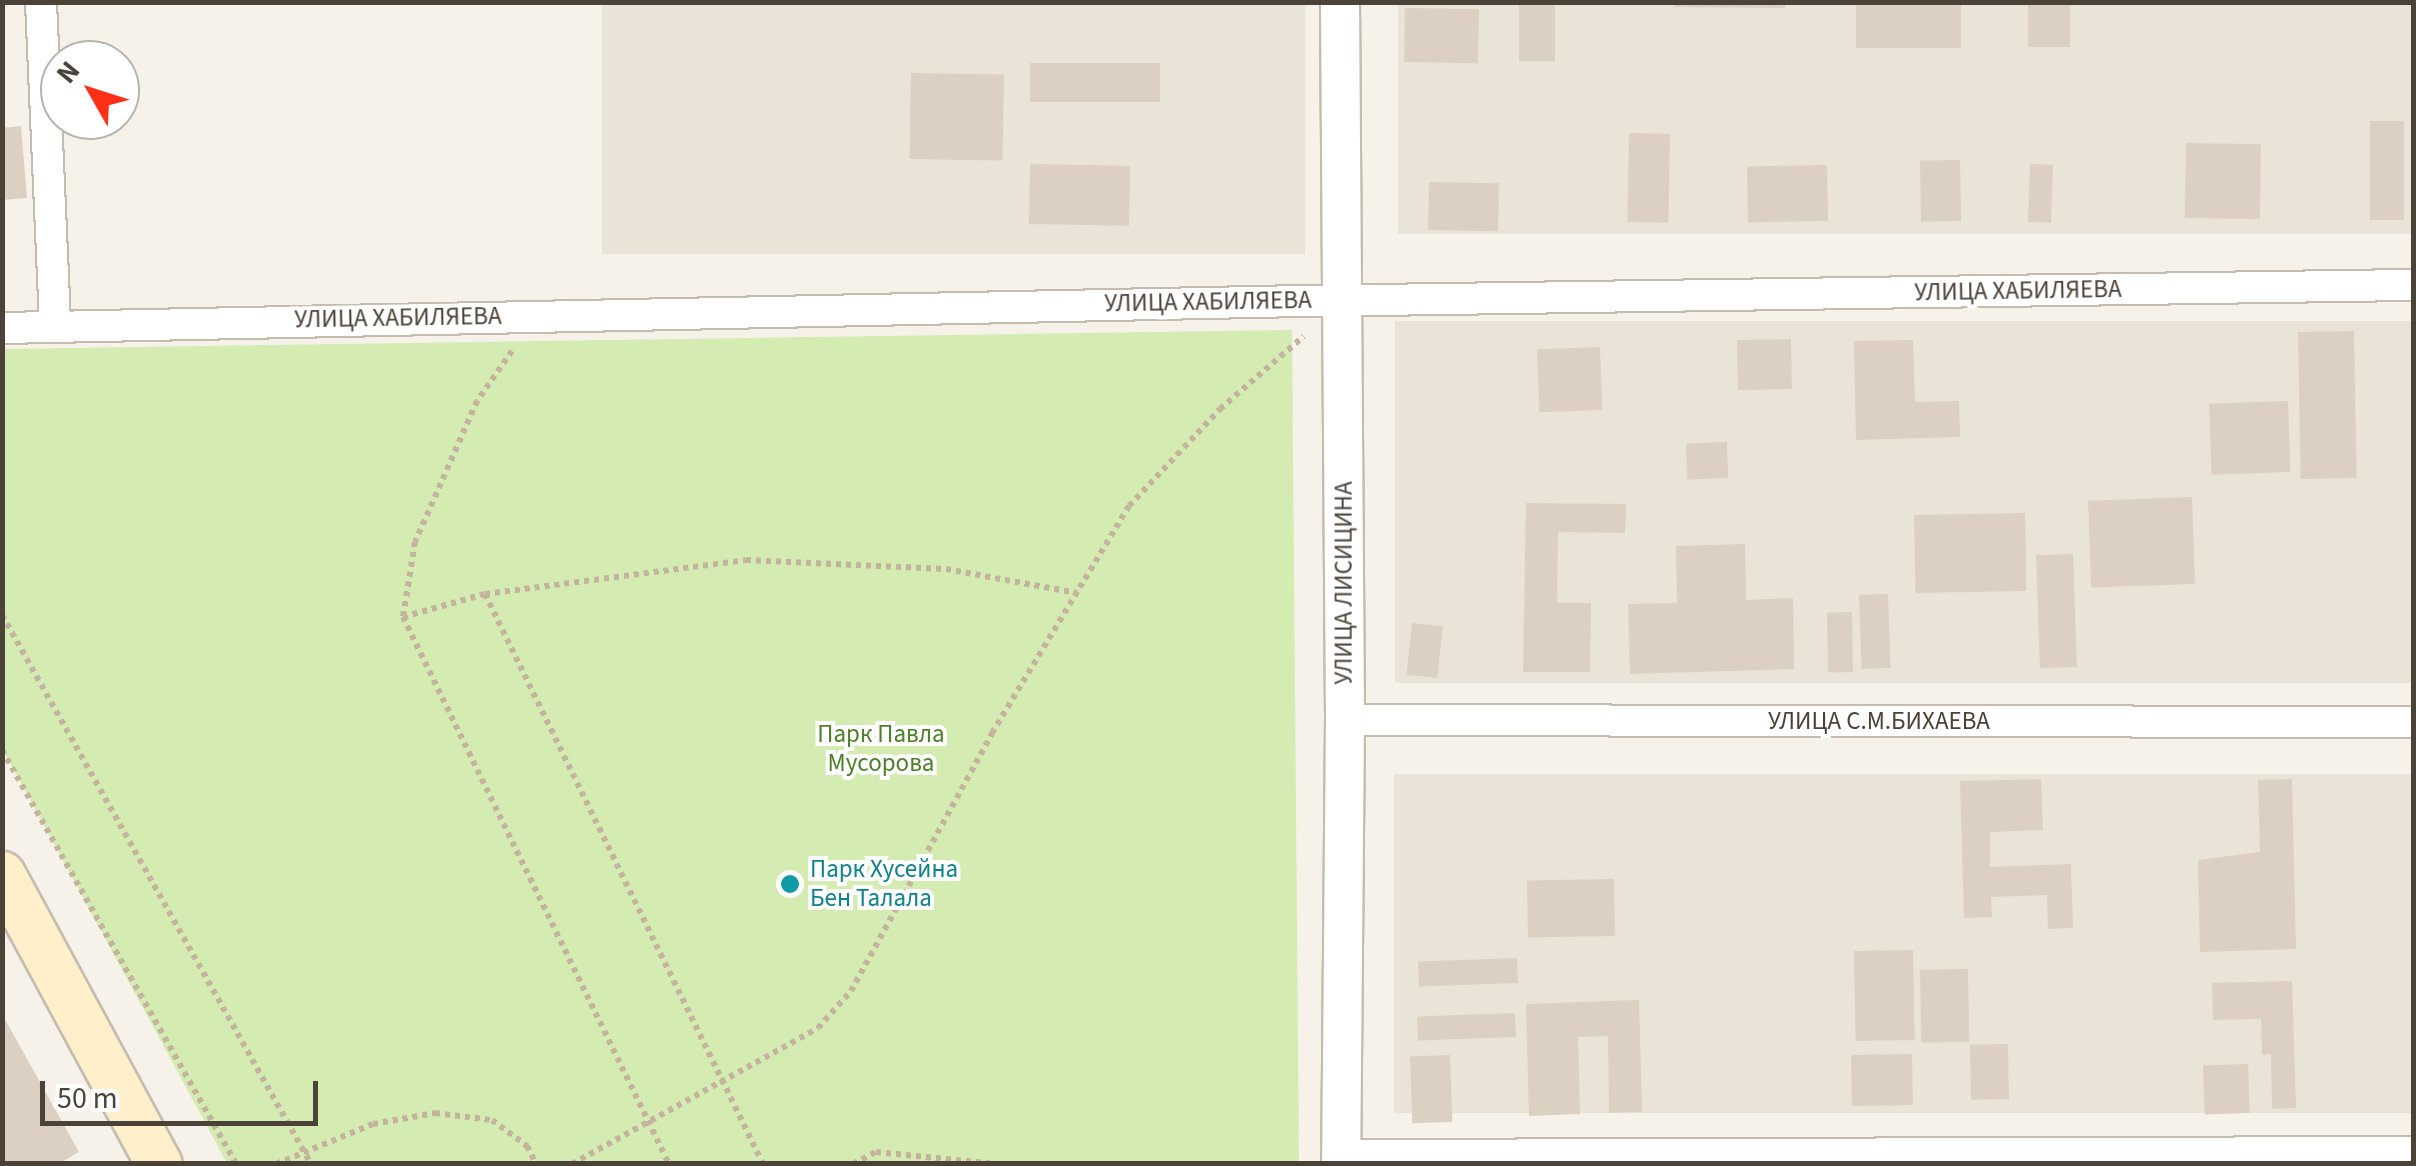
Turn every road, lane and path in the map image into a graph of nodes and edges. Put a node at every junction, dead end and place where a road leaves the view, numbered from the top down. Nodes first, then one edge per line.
1 (42, 2) edge
2 (1340, 2) edge
3 (2414, 286) edge
4 (1344, 300) junction
5 (537, 314) junction
6 (55, 327) junction
7 (2, 328) edge
8 (1305, 334) dead end
9 (1077, 593) junction
10 (485, 594) junction
11 (2, 615) edge
12 (403, 617) junction
13 (1344, 720) junction
14 (2414, 722) edge
15 (2, 750) edge
16 (2, 874) edge
17 (722, 1080) junction
18 (646, 1121) junction
19 (303, 1150) junction
20 (2414, 1152) edge
21 (1341, 1160) edge
22 (159, 1164) edge
23 (236, 1164) edge
24 (276, 1164) edge
25 (311, 1164) edge
26 (536, 1164) edge
27 (572, 1164) edge
28 (668, 1164) edge
29 (763, 1164) edge
30 (854, 1164) edge
31 (996, 1164) edge

1 - 6 street
2 - 4 street, УЛИЦА ЛИСИЦИНА
3 - 4 street, УЛИЦА ХАБИЛЯЕВА
4 - 5 street, УЛИЦА ХАБИЛЯЕВА
4 - 13 street, УЛИЦА ЛИСИЦИНА
5 - 6 street, УЛИЦА ХАБИЛЯЕВА
5 - 12 path
6 - 7 street, УЛИЦА ХАБИЛЯЕВА
8 - 9 path
9 - 10 path
9 - 17 path
10 - 12 path
10 - 17 path
11 - 19 path
12 - 18 path
13 - 14 street, УЛИЦА С.М.БИХАЕВА
13 - 21 street, УЛИЦА ЛИСИЦИНА
15 - 23 path
16 - 22 main road
17 - 18 path
17 - 29 path
18 - 27 path
18 - 28 path
19 - 24 path
19 - 25 path
19 - 26 path
20 - 21 street
30 - 31 path

